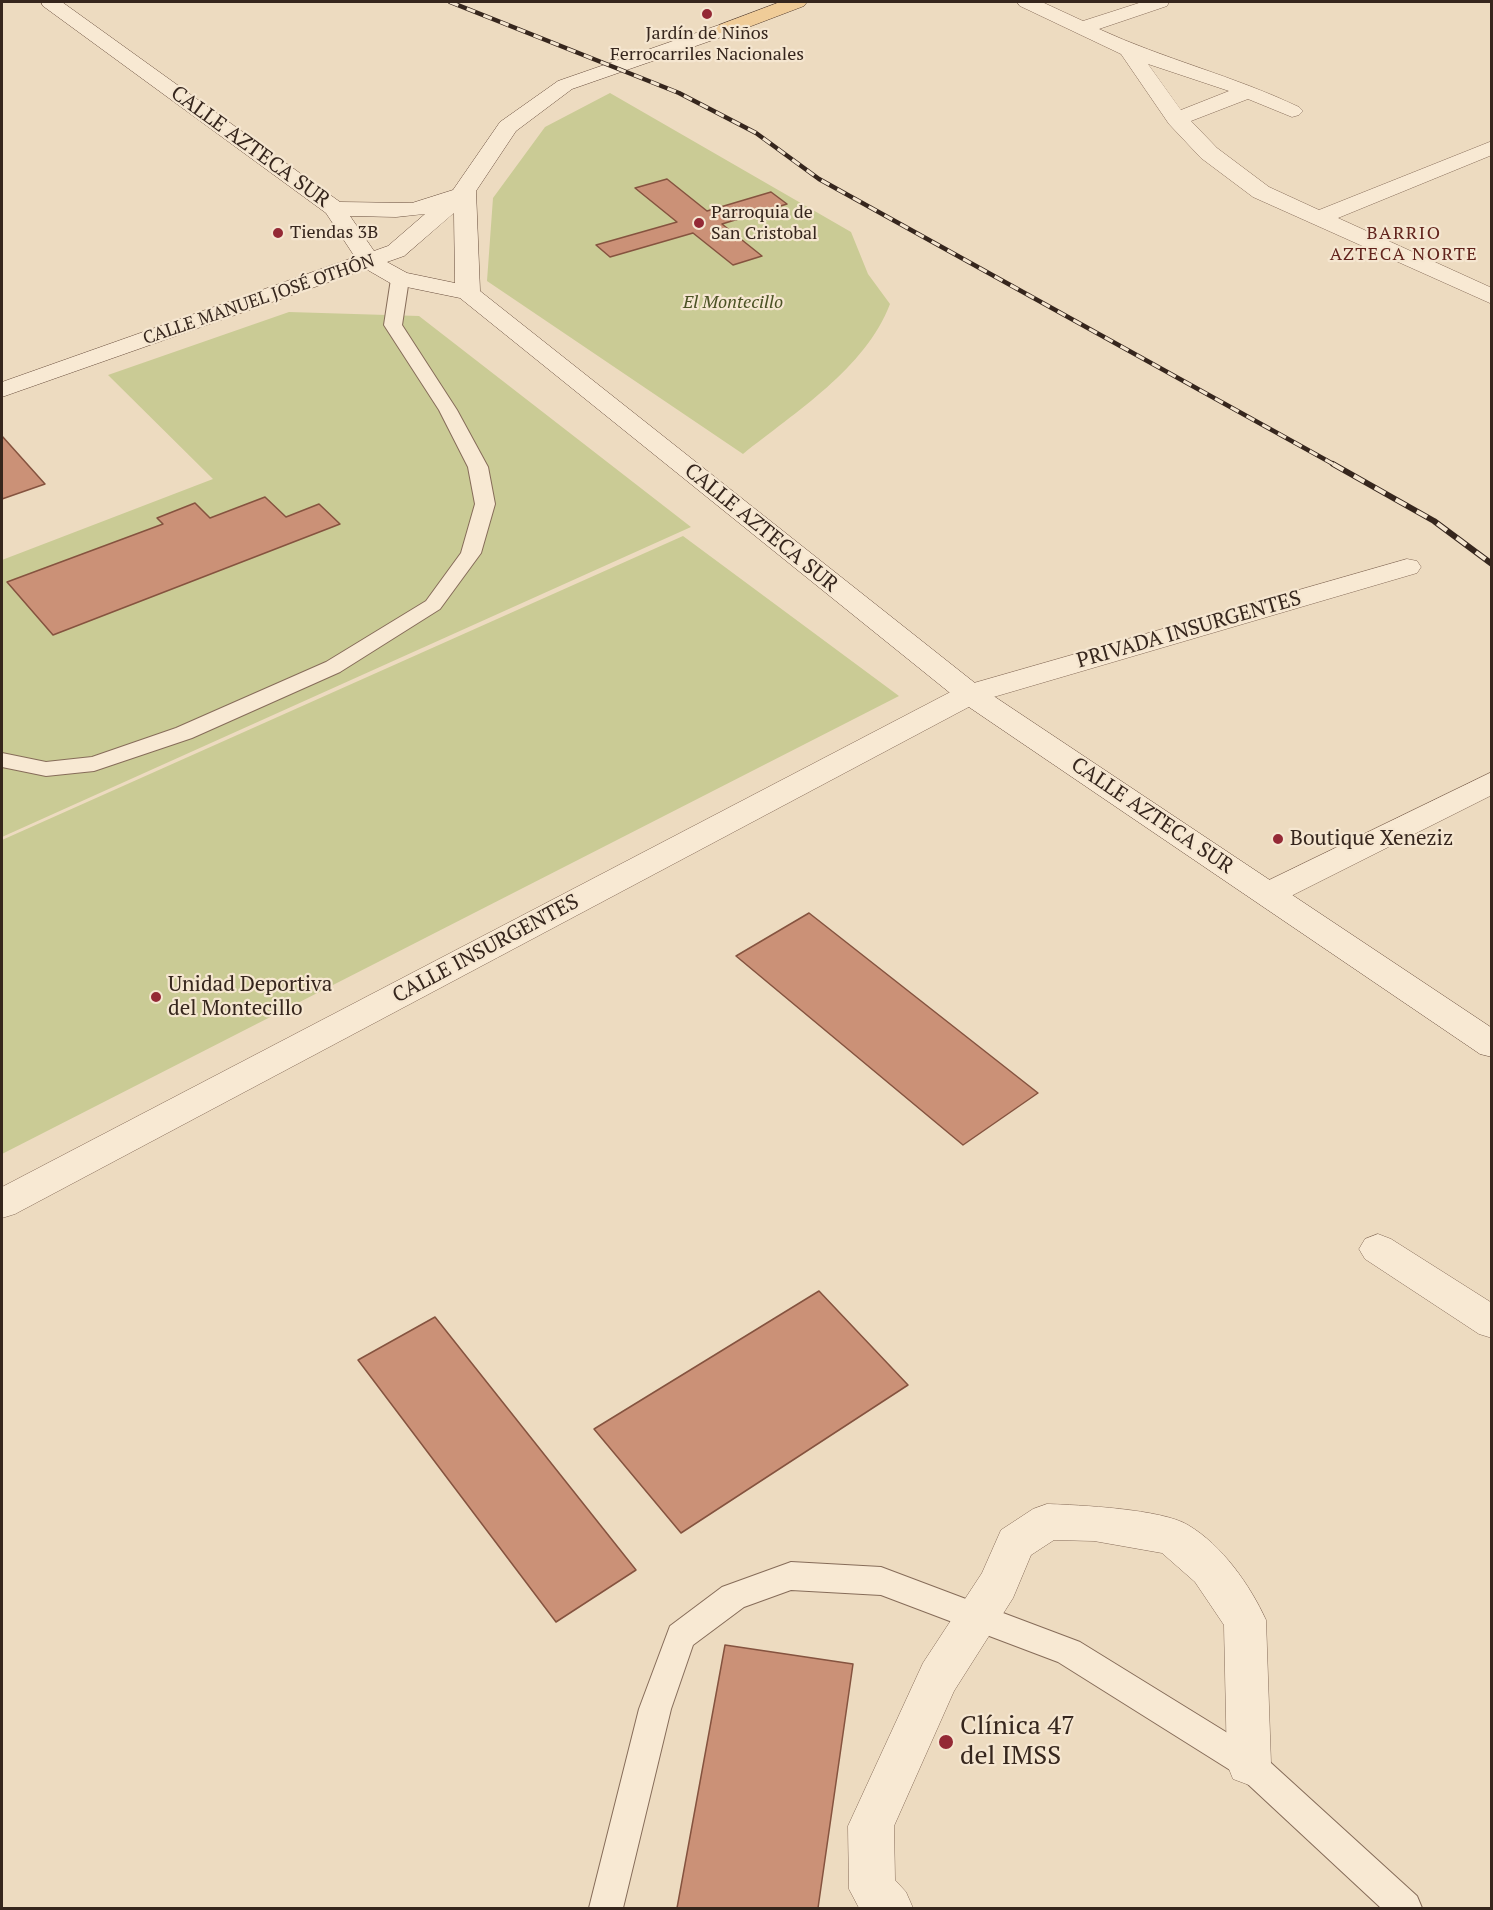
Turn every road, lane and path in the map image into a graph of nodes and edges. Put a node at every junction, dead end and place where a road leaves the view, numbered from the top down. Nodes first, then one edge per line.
1 (50, 2) edge
2 (797, 2) edge
3 (1027, 2) edge
4 (1160, 2) edge
5 (1083, 27) junction
6 (726, 29) joint
7 (1128, 50) junction
8 (1249, 91) junction
9 (1292, 111) dead end
10 (1177, 119) junction
11 (1489, 150) edge
12 (465, 191) junction
13 (334, 208) junction
14 (1317, 219) junction
15 (370, 262) junction
16 (400, 279) junction
17 (468, 293) junction
18 (1491, 297) edge
19 (2, 390) edge
20 (1407, 567) dead end
21 (970, 694) junction
22 (2, 760) edge
23 (1491, 782) edge
24 (1268, 894) junction
25 (1491, 1045) edge
26 (2, 1204) edge
27 (1378, 1249) dead end
28 (1491, 1323) edge
29 (977, 1618) junction
30 (1249, 1764) junction
31 (606, 1908) edge
32 (890, 1908) edge
33 (1405, 1908) edge

1 - 13 street, CALLE AZTECA SUR
2 - 6 main road, CALLE MANUEL JOSÉ OTHÓN
3 - 5 street
4 - 5 street
5 - 7 street
6 - 12 street, CALLE MANUEL JOSÉ OTHÓN
7 - 8 street
7 - 10 street
8 - 9 street
8 - 10 street
10 - 14 street
11 - 14 street
12 - 13 street
12 - 15 street, CALLE MANUEL JOSÉ OTHÓN
12 - 17 street
13 - 15 street, CALLE AZTECA SUR
14 - 18 street
15 - 16 street, CALLE AZTECA SUR
15 - 19 street, CALLE MANUEL JOSÉ OTHÓN
16 - 17 street, CALLE AZTECA SUR
16 - 22 lane
17 - 21 street, CALLE AZTECA SUR
20 - 21 street, PRIVADA INSURGENTES
21 - 24 street, CALLE AZTECA SUR
21 - 26 street, CALLE INSURGENTES
23 - 24 street
24 - 25 street, CALLE AZTECA SUR
27 - 28 street
29 - 30 lane
29 - 30 street
29 - 31 lane
29 - 32 street
30 - 33 lane

